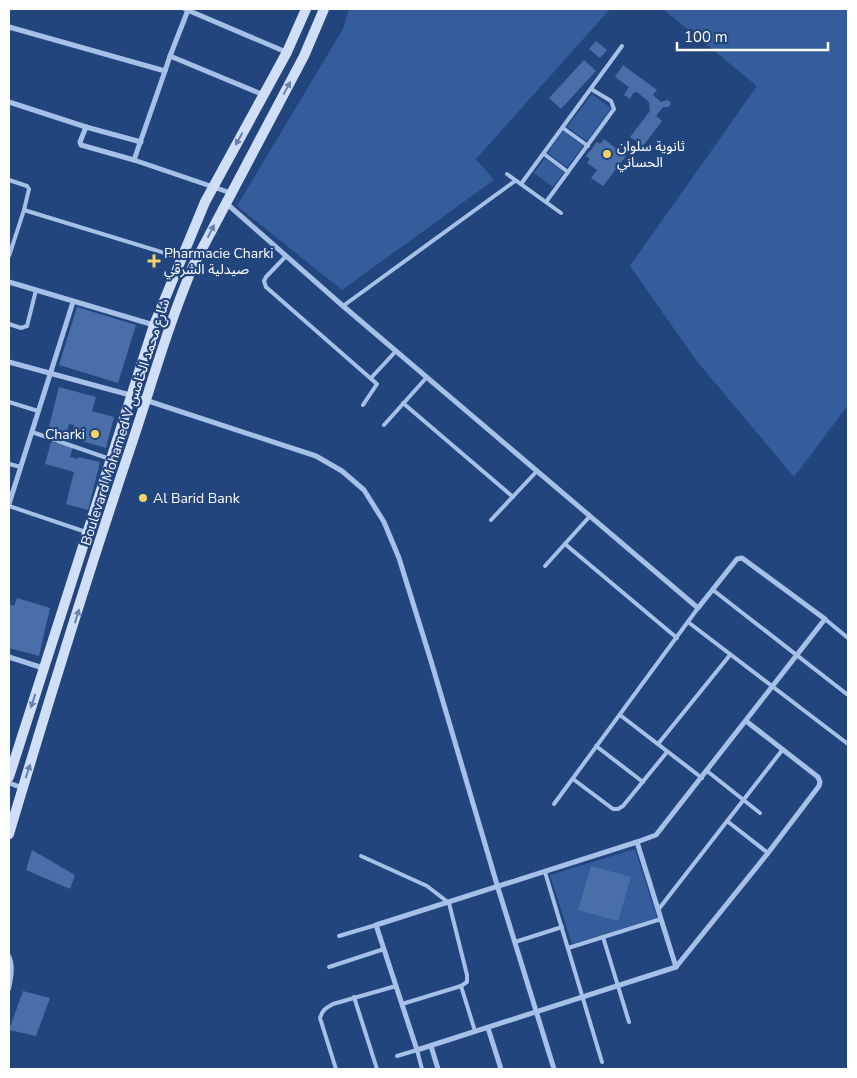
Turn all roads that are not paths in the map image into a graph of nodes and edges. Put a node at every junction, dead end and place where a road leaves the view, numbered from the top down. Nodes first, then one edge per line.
1 (186, 9) edge
2 (306, 9) edge
3 (324, 9) edge
4 (201, 11) edge
5 (9, 27) edge
6 (622, 46) dead end
7 (287, 52) junction
8 (170, 56) junction
9 (165, 71) junction
10 (591, 89) junction
11 (264, 95) junction
12 (9, 102) edge
13 (86, 127) junction
14 (563, 128) junction
15 (141, 142) junction
16 (588, 146) junction
17 (544, 154) junction
18 (134, 160) junction
19 (568, 172) junction
20 (507, 174) dead end
21 (9, 180) edge
22 (516, 180) junction
23 (521, 184) junction
24 (214, 186) junction
25 (231, 193) junction
26 (546, 202) junction
27 (226, 203) junction
28 (24, 210) junction
29 (561, 213) dead end
30 (9, 256) edge
31 (286, 256) junction
32 (181, 258) junction
33 (9, 282) edge
34 (36, 290) junction
35 (73, 302) junction
36 (343, 306) junction
37 (9, 324) edge
38 (154, 325) junction
39 (396, 351) junction
40 (9, 362) edge
41 (50, 374) junction
42 (427, 377) junction
43 (371, 378) junction
44 (130, 395) junction
45 (146, 401) junction
46 (9, 402) edge
47 (403, 403) junction
48 (363, 405) dead end
49 (38, 412) junction
50 (384, 425) dead end
51 (32, 432) junction
52 (110, 459) junction
53 (9, 464) edge
54 (20, 467) junction
55 (537, 471) junction
56 (513, 497) junction
57 (9, 505) edge
58 (590, 516) junction
59 (491, 520) dead end
60 (86, 532) junction
61 (565, 544) junction
62 (546, 566) dead end
63 (713, 590) junction
64 (698, 608) junction
65 (825, 619) junction
66 (688, 622) junction
67 (677, 638) junction
68 (848, 638) edge
69 (730, 655) junction
70 (797, 656) junction
71 (9, 657) edge
72 (43, 668) junction
73 (772, 687) junction
74 (848, 695) edge
75 (620, 715) junction
76 (746, 721) junction
77 (658, 744) junction
78 (848, 744) edge
79 (596, 746) junction
80 (783, 749) junction
81 (667, 752) junction
82 (707, 771) junction
83 (9, 777) edge
84 (702, 778) junction
85 (573, 779) junction
86 (643, 782) junction
87 (9, 783) edge
88 (23, 788) junction
89 (743, 799) junction
90 (554, 804) dead end
91 (760, 813) dead end
92 (727, 821) junction
93 (9, 834) edge
94 (637, 842) junction
95 (768, 853) junction
96 (361, 856) dead end
97 (545, 872) junction
98 (498, 888) junction
99 (449, 903) junction
100 (658, 910) junction
101 (661, 919) junction
102 (376, 925) junction
103 (562, 927) junction
104 (339, 936) dead end
105 (603, 937) junction
106 (515, 942) junction
107 (568, 948) junction
108 (384, 949) junction
109 (9, 956) edge
110 (676, 966) junction
111 (329, 967) dead end
112 (396, 986) junction
113 (462, 986) junction
114 (618, 986) junction
115 (9, 990) edge
116 (354, 997) junction
117 (583, 997) junction
118 (402, 1004) junction
119 (537, 1011) junction
120 (628, 1022) dead end
121 (488, 1028) junction
122 (475, 1031) junction
123 (430, 1046) junction
124 (417, 1050) junction
125 (397, 1056) dead end
126 (602, 1062) dead end
127 (336, 1069) edge
128 (377, 1069) edge
129 (422, 1069) edge
130 (438, 1069) edge
131 (501, 1069) edge
132 (554, 1069) edge

1 - 4 street
1 - 8 street
2 - 7 street, Boulevard Mohamed V شارع محمد الخامس
25 -> 3 street, Boulevard Mohamed V شارع محمد الخامس
4 - 7 street
5 - 9 street
6 - 10 lane
7 - 11 street, Boulevard Mohamed V شارع محمد الخامس
8 - 9 street
8 - 11 street
9 - 15 street
10 - 14 lane
10 - 16 lane
11 -> 24 street, Boulevard Mohamed V شارع محمد الخامس
12 - 13 street
13 - 15 street
13 - 18 street
14 - 16 lane
14 - 17 lane
15 - 18 street
16 - 19 lane
17 - 19 lane
17 - 23 lane
18 - 24 street
19 - 26 lane
20 - 22 lane
21 - 28 lane
22 - 23 lane
22 - 36 lane
23 - 26 lane
24 - 25 street
24 - 32 street, Boulevard Mohamed V شارع محمد الخامس
25 - 27 street, Boulevard Mohamed V شارع محمد الخامس
26 - 29 lane
27 - 31 street
45 -> 27 street, Boulevard Mohamed V شارع محمد الخامس
28 - 30 lane
28 - 32 lane
31 - 36 street
31 - 43 lane
32 - 38 street, Boulevard Mohamed V شارع محمد الخامس
33 - 34 street
34 - 35 street
34 - 37 lane
35 - 38 street
35 - 41 street
36 - 39 street
38 - 44 street, Boulevard Mohamed V شارع محمد الخامس
39 - 42 street
39 - 43 lane
40 - 41 street
41 - 44 street
41 - 49 street
42 - 47 lane
42 - 55 street
43 - 48 lane
44 - 45 street
44 - 52 street, Boulevard Mohamed V شارع محمد الخامس
88 -> 45 street, Boulevard Mohamed V شارع محمد الخامس
45 - 98 street
46 - 49 lane
47 - 50 lane
47 - 56 lane
49 - 51 street
51 - 52 lane
51 - 54 street
52 - 60 street, Boulevard Mohamed V شارع محمد الخامس
53 - 54 lane
54 - 57 street
55 - 56 lane
55 - 58 street
56 - 59 lane
57 - 60 lane
58 - 61 lane
58 - 64 street
60 - 72 street, Boulevard Mohamed V شارع محمد الخامس
61 - 62 lane
61 - 67 lane
63 - 64 street
63 - 65 street
63 - 70 lane
64 - 66 lane
65 - 68 lane
65 - 70 street
66 - 67 lane
66 - 69 lane
67 - 75 lane
69 - 73 lane
69 - 77 lane
70 - 73 street
70 - 74 lane
71 - 72 street
72 -> 83 street, Boulevard Mohamed V شارع محمد الخامس
73 - 76 street
73 - 78 lane
75 - 77 lane
75 - 79 lane
76 - 80 street
76 - 82 street
77 - 81 lane
79 - 85 lane
79 - 86 lane
80 - 89 lane
80 - 95 street
81 - 84 lane
81 - 86 lane
82 - 84 street
82 - 89 lane
84 - 94 street
85 - 86 lane
85 - 90 lane
87 - 88 street
88 - 93 street, Boulevard Mohamed V شارع محمد الخامس
89 - 91 lane
89 - 92 lane
92 - 95 lane
92 - 100 lane
94 - 97 street
94 - 100 street
95 - 110 street
96 - 99 lane
97 - 98 street
97 - 103 lane
98 - 99 street
98 - 106 street
99 - 102 street
99 - 113 lane
100 - 101 street
101 - 105 lane
101 - 110 street
102 - 104 lane
102 - 108 street
103 - 106 lane
103 - 107 lane
105 - 107 lane
105 - 114 lane
106 - 119 street
107 - 117 lane
108 - 111 lane
108 - 112 street
109 - 115 lane
110 - 114 street
112 - 116 lane
112 - 118 street
113 - 118 lane
113 - 122 lane
114 - 117 street
114 - 120 lane
116 - 127 lane
116 - 128 lane
117 - 119 street
117 - 126 lane
118 - 124 street
119 - 121 street
119 - 132 street
121 - 122 street
121 - 131 street
122 - 123 street
123 - 124 street
123 - 130 street
124 - 125 lane
124 - 129 lane

